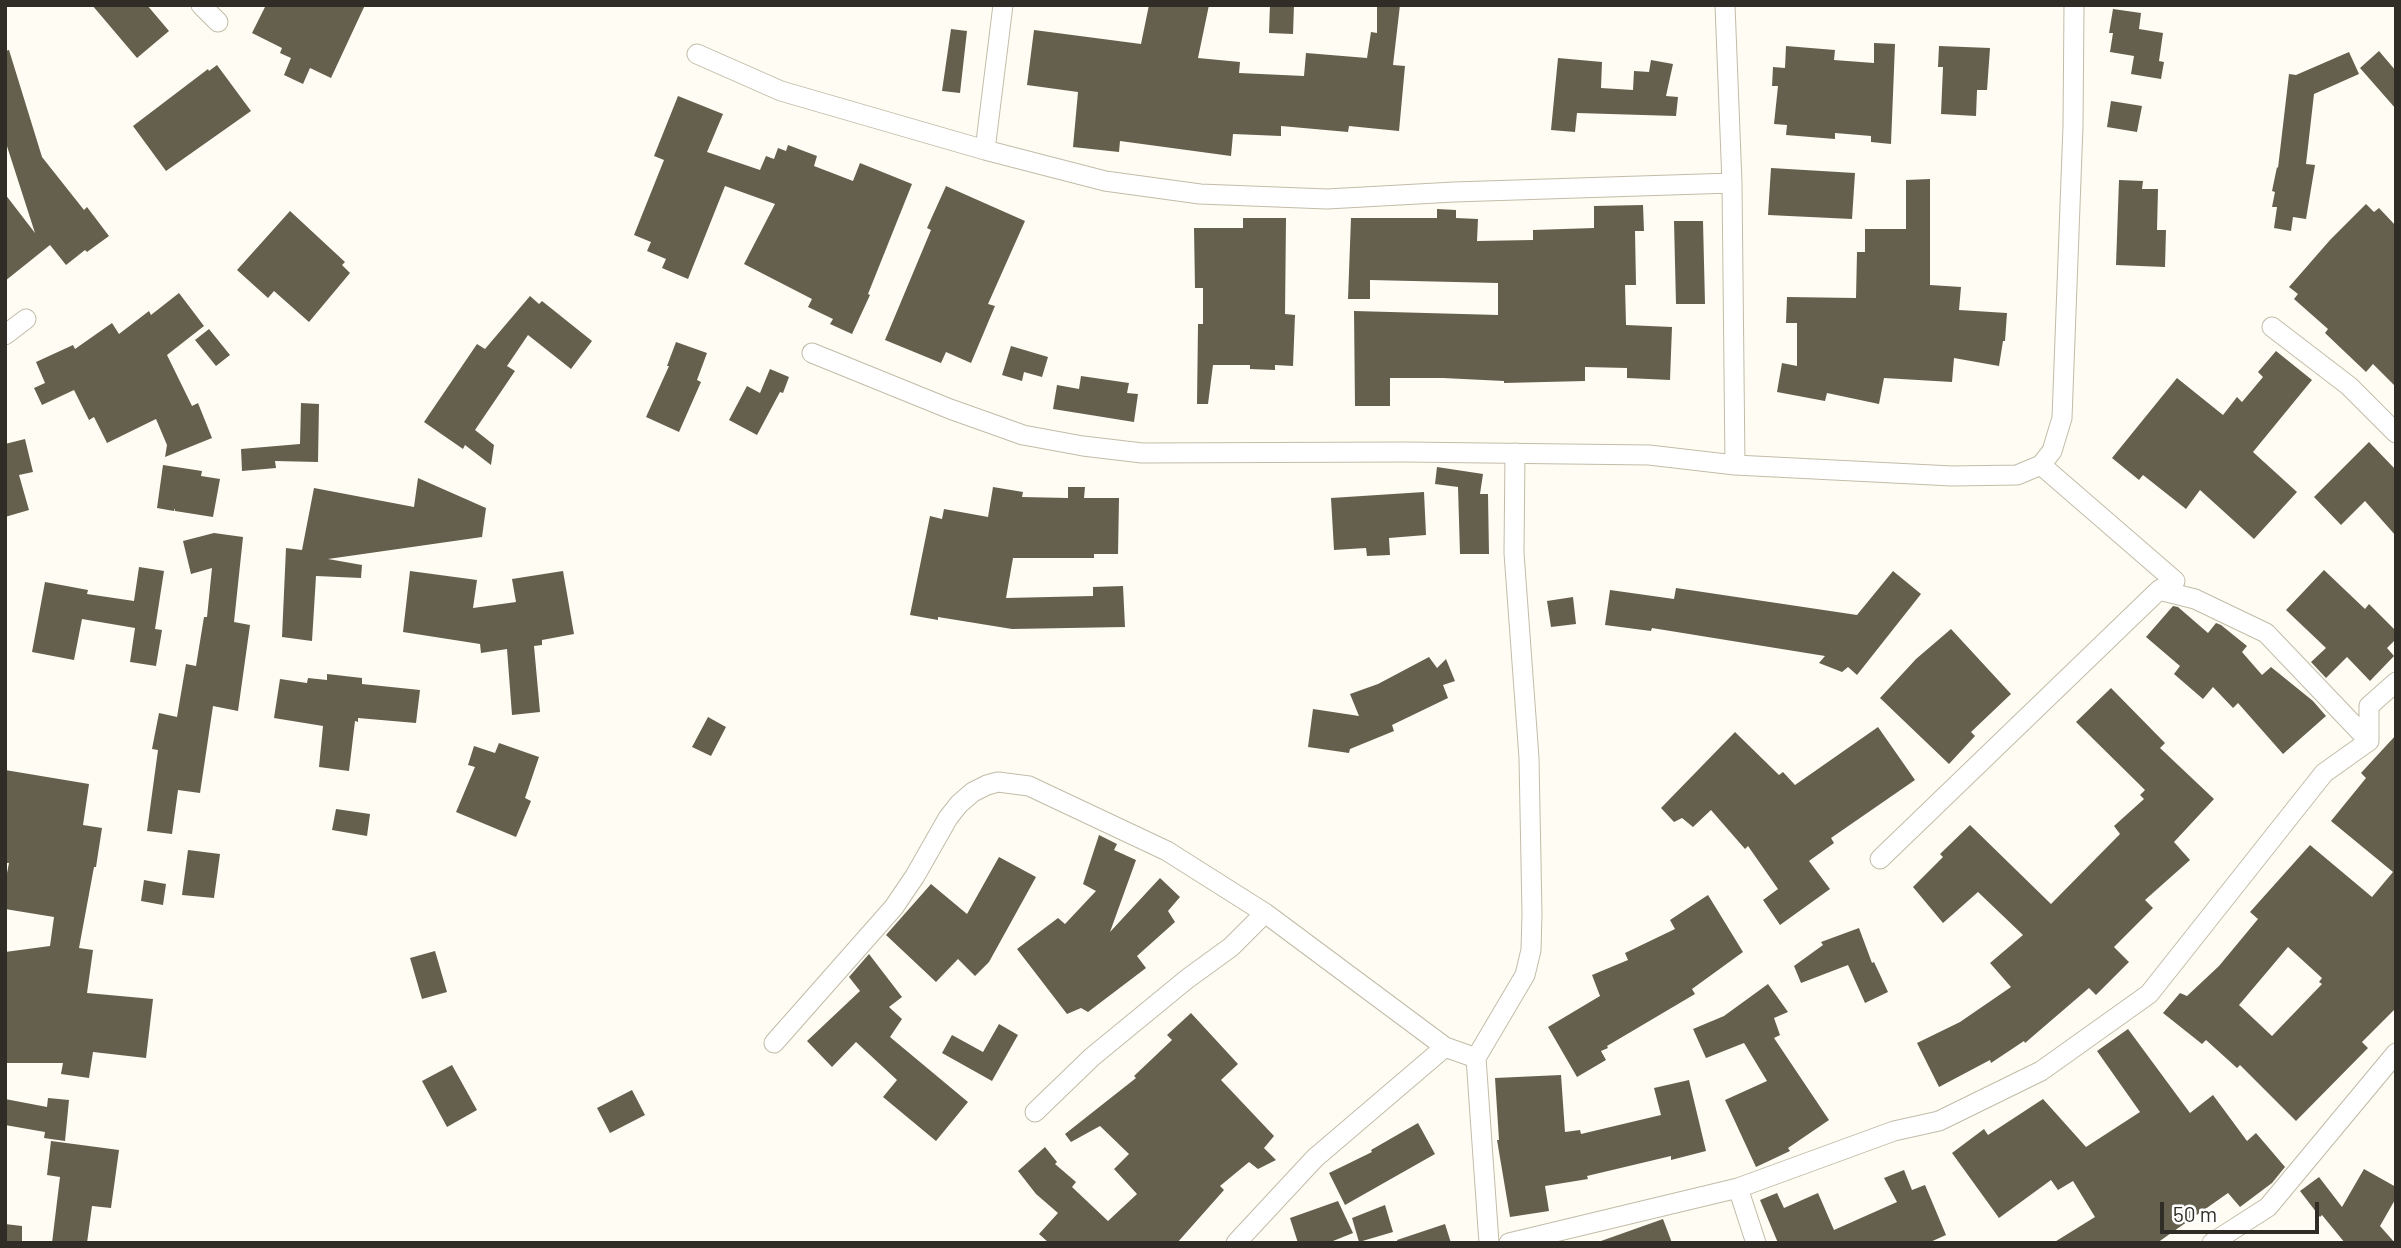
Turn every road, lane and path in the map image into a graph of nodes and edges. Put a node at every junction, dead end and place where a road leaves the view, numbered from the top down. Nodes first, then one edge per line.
1 (201, 5) edge
2 (1003, 5) edge
3 (1725, 5) edge
4 (2074, 5) edge
5 (218, 22) dead end
6 (697, 54) dead end
7 (985, 150) junction
8 (1732, 183) junction
9 (26, 319) dead end
10 (2272, 327) dead end
11 (5, 335) edge
12 (812, 352) dead end
13 (2396, 433) edge
14 (1515, 453) junction
15 (1735, 465) junction
16 (2041, 465) junction
17 (2159, 590) junction
18 (2396, 682) edge
19 (2369, 741) junction
20 (1880, 859) dead end
21 (1265, 913) junction
22 (774, 1043) dead end
23 (1445, 1047) junction
24 (2396, 1054) edge
25 (1476, 1058) junction
26 (1035, 1112) dead end
27 (1738, 1188) junction
28 (1236, 1243) edge
29 (1489, 1243) edge
30 (1508, 1243) edge
31 (1756, 1243) edge
32 (2212, 1243) edge

1 - 5 street
2 - 7 street
3 - 8 street
4 - 16 street
6 - 7 street
7 - 8 street
8 - 15 street
9 - 11 street
10 - 13 street
12 - 14 street
14 - 15 street
14 - 25 street
15 - 16 street
16 - 17 street
17 - 19 street
17 - 20 street
18 - 19 street
19 - 27 street
21 - 22 street
21 - 23 street
21 - 26 street
23 - 25 street
23 - 28 street
24 - 32 street
25 - 29 street
27 - 30 street
27 - 31 street

